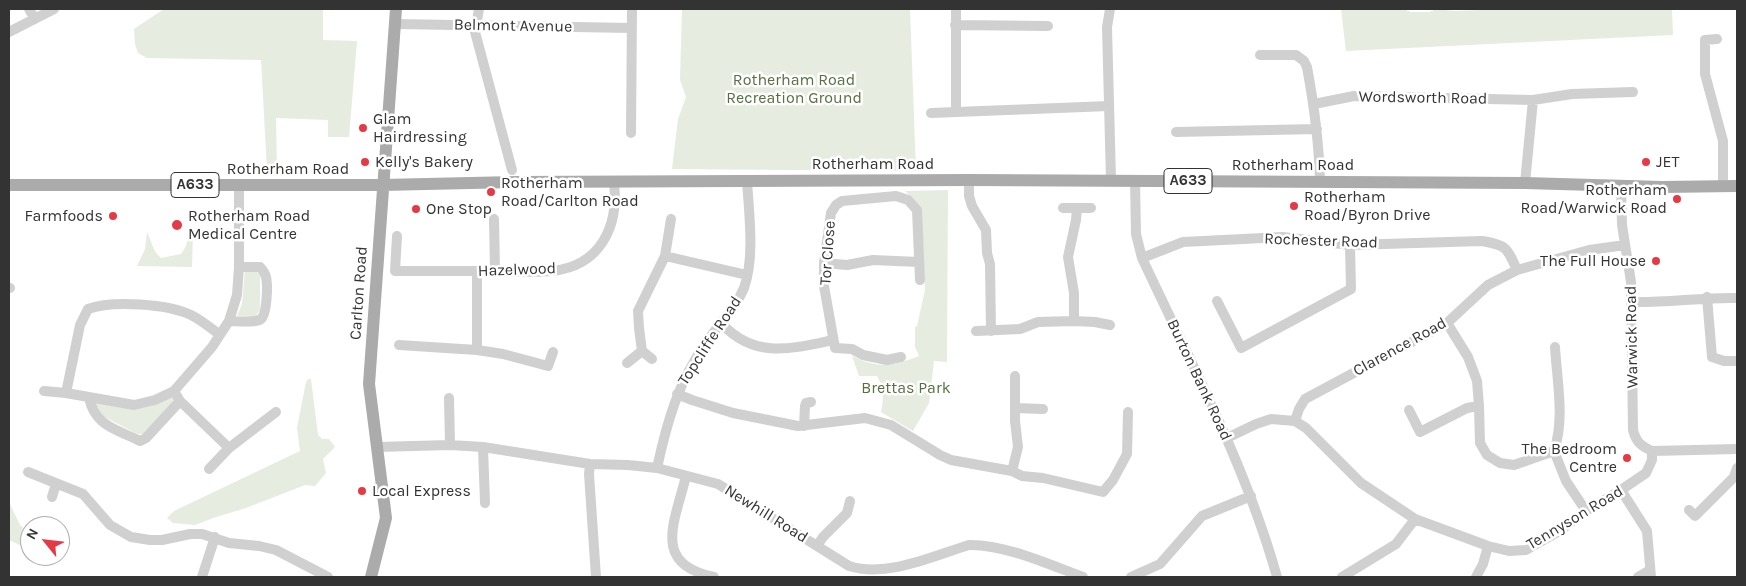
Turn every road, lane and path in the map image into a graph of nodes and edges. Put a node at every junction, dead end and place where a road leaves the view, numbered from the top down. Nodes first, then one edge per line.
1 (29, 9) edge
2 (54, 9) edge
3 (396, 9) edge
4 (479, 9) edge
5 (632, 9) edge
6 (956, 9) edge
7 (1110, 9) edge
8 (35, 19) junction
9 (395, 24) junction
10 (955, 25) junction
11 (475, 26) junction
12 (1048, 26) dead end
13 (632, 28) junction
14 (9, 32) edge
15 (1717, 39) dead end
16 (1260, 55) dead end
17 (1633, 92) dead end
18 (1533, 100) junction
19 (1314, 104) junction
20 (1109, 106) junction
21 (956, 111) junction
22 (931, 113) dead end
23 (1316, 130) junction
24 (631, 132) dead end
25 (1176, 132) dead end
26 (512, 170) dead end
27 (969, 180) junction
28 (1111, 180) junction
29 (1135, 180) junction
30 (1320, 181) junction
31 (747, 182) junction
32 (614, 183) junction
33 (1525, 183) junction
34 (9, 185) edge
35 (239, 185) junction
36 (382, 185) junction
37 (1621, 185) junction
38 (1737, 186) edge
39 (1723, 187) junction
40 (1063, 208) dead end
41 (1077, 208) junction
42 (1091, 208) dead end
43 (494, 219) dead end
44 (671, 220) dead end
45 (397, 236) dead end
46 (1350, 245) junction
47 (1625, 245) junction
48 (665, 256) junction
49 (1142, 258) junction
50 (919, 262) junction
51 (824, 263) junction
52 (239, 267) junction
53 (1517, 270) junction
54 (477, 271) junction
55 (495, 271) junction
56 (747, 275) junction
57 (920, 280) dead end
58 (1707, 297) junction
59 (1737, 298) edge
60 (1217, 301) dead end
61 (1631, 302) junction
62 (230, 321) junction
63 (1074, 322) junction
64 (1447, 323) junction
65 (722, 324) junction
66 (1110, 325) dead end
67 (976, 331) dead end
68 (990, 331) junction
69 (220, 335) junction
70 (833, 340) junction
71 (399, 345) dead end
72 (1555, 347) dead end
73 (477, 350) junction
74 (642, 351) junction
75 (553, 352) dead end
76 (901, 357) dead end
77 (652, 359) dead end
78 (1737, 361) edge
79 (627, 363) dead end
80 (1015, 376) dead end
81 (174, 391) junction
82 (44, 392) dead end
83 (66, 393) junction
84 (677, 394) junction
85 (89, 398) junction
86 (449, 398) dead end
87 (180, 401) junction
88 (811, 402) dead end
89 (1479, 406) junction
90 (1015, 408) junction
91 (1043, 409) dead end
92 (1409, 410) dead end
93 (276, 412) dead end
94 (1128, 412) dead end
95 (1295, 421) junction
96 (804, 426) junction
97 (1227, 438) junction
98 (450, 445) junction
99 (377, 447) junction
100 (483, 447) junction
101 (229, 448) junction
102 (1737, 449) edge
103 (1652, 451) junction
104 (1554, 452) junction
105 (590, 464) junction
106 (657, 468) junction
107 (1737, 468) edge
108 (209, 469) dead end
109 (1012, 471) junction
110 (28, 472) dead end
111 (686, 476) junction
112 (56, 484) junction
113 (1621, 490) junction
114 (1250, 496) junction
115 (52, 497) dead end
116 (850, 501) dead end
117 (485, 503) dead end
118 (1689, 510) dead end
119 (1586, 511) junction
120 (1415, 519) junction
121 (215, 537) junction
122 (817, 546) junction
123 (1488, 546) junction
124 (1650, 574) edge
125 (1144, 575) edge
126 (202, 577) edge
127 (328, 577) edge
128 (371, 577) edge
129 (596, 577) edge
130 (714, 577) edge
131 (1083, 577) edge
132 (1131, 577) edge
133 (1277, 577) edge
134 (1342, 577) edge
135 (1476, 577) edge
136 (1638, 577) edge

1 - 8 street
2 - 8 street
3 - 9 main road, Carlton Road
4 - 11 street
5 - 13 street
6 - 10 street
7 - 20 street
8 - 14 street
9 - 11 street, Belmont Avenue
9 - 36 main road, Carlton Road
10 - 12 street
10 - 21 street
11 - 13 street, Belmont Avenue
11 - 26 street
13 - 24 street
15 - 39 street
16 - 19 street
17 - 18 street, Wordsworth Road
18 - 19 street, Wordsworth Road
18 - 33 street
19 - 23 street
20 - 21 street
20 - 28 street
21 - 22 street
23 - 25 street
23 - 30 street
27 - 28 main road, Rotherham Road / A633
27 - 31 main road, Rotherham Road / A633
27 - 68 street
28 - 29 main road, Rotherham Road / A633
29 - 30 main road, Rotherham Road / A633
29 - 49 street, Burton Bank Road
30 - 33 main road, Rotherham Road / A633
31 - 32 main road, Rotherham Road / A633
31 - 56 street, Topcliffe Road
32 - 36 main road, Rotherham Road / A633
32 - 55 street, Hazelwood
33 - 37 main road, Rotherham Road / A633
34 - 35 main road, Rotherham Road / A633
35 - 36 main road, Rotherham Road / A633
35 - 52 street
36 - 99 main road, Carlton Road
37 - 39 main road, Rotherham Road / A633
37 - 47 street, Warwick Road
38 - 39 main road, Rotherham Road / A633
40 - 41 street
41 - 42 street
41 - 63 street
43 - 55 street
44 - 48 street
45 - 54 street, Hazelwood
46 - 49 street, Rochester Road
46 - 53 street, Rochester Road
46 - 60 street
47 - 53 street, Clarence Road
47 - 61 street, Warwick Road
48 - 56 street
48 - 74 street
49 - 97 street, Burton Bank Road
50 - 51 street
50 - 51 street, Tor Close
50 - 57 street, Tor Close
51 - 70 street, Tor Close
52 - 62 street
52 - 62 street
53 - 64 street, Clarence Road
54 - 55 street, Hazelwood
54 - 73 street
56 - 65 street, Topcliffe Road
58 - 59 street
58 - 61 street
58 - 78 street
61 - 103 street, Warwick Road
62 - 69 street
63 - 66 street
63 - 68 street
64 - 89 street
64 - 95 street, Clarence Road
65 - 70 street
65 - 84 street, Topcliffe Road
67 - 68 street
69 - 81 street
69 - 83 street
70 - 76 street
71 - 73 street
72 - 104 street
73 - 75 street
74 - 77 street
74 - 79 street
80 - 90 street
81 - 85 street
81 - 87 street
82 - 83 street
83 - 85 street
84 - 96 street
84 - 106 street, Topcliffe Road
85 - 87 street
86 - 98 street
87 - 101 street
88 - 96 street
89 - 92 street
89 - 104 street
90 - 91 street
90 - 109 street
93 - 101 street
94 - 109 street
95 - 97 street
95 - 120 street, Tennyson Road
96 - 109 street
97 - 114 street, Burton Bank Road
98 - 99 street, Newhill Road
98 - 100 street, Newhill Road
99 - 128 main road, Carlton Road
100 - 105 street, Newhill Road
100 - 117 street
101 - 108 street
102 - 103 street
103 - 113 street, Tennyson Road
104 - 119 street
105 - 106 street, Newhill Road
105 - 129 street
106 - 111 street, Newhill Road
107 - 118 street
110 - 112 street
111 - 122 street, Newhill Road
111 - 130 street
112 - 115 street
112 - 121 street
113 - 119 street, Tennyson Road
113 - 124 street
114 - 125 street
114 - 133 street, Burton Bank Road
116 - 122 street
119 - 123 street, Tennyson Road
120 - 123 street, Tennyson Road
120 - 134 street
121 - 126 street
121 - 127 street
122 - 131 street, Newhill Road
123 - 135 street
124 - 136 street
125 - 132 street

